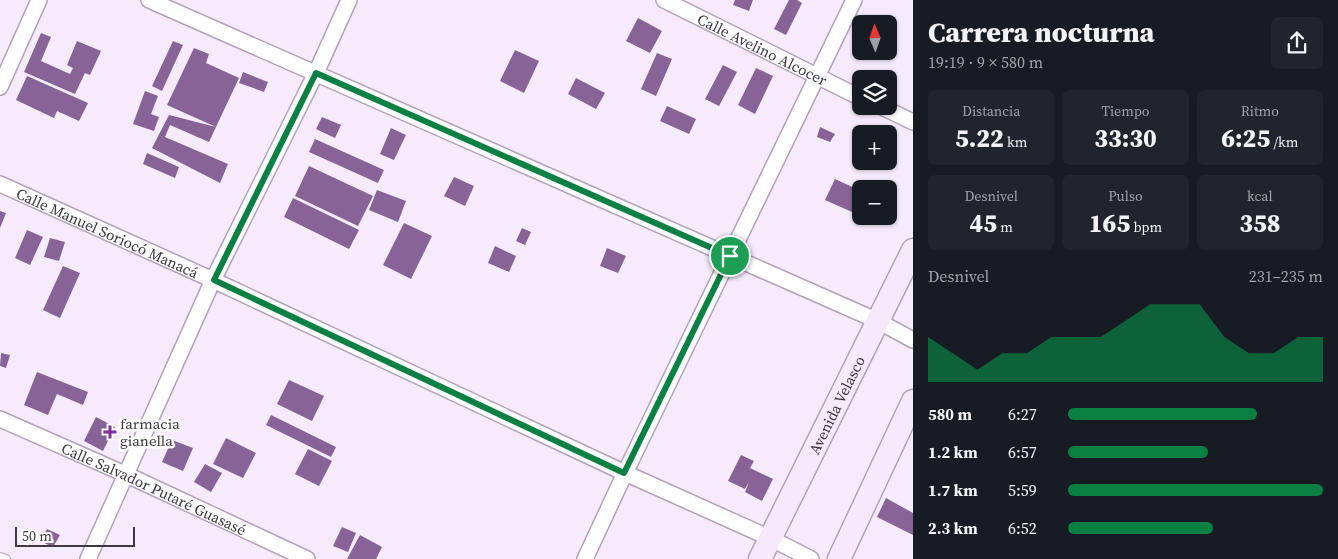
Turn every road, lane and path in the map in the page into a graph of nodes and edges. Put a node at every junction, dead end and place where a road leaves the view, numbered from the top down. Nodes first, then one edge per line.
1 (39, 0) edge
2 (149, 0) edge
3 (349, 0) edge
4 (664, 0) edge
5 (854, 0) edge
6 (316, 73) junction
7 (817, 77) junction
8 (0, 87) edge
9 (852, 94) edge
10 (897, 114) edge
11 (913, 122) edge
12 (0, 184) edge
13 (913, 250) edge
14 (730, 256) junction
15 (214, 280) junction
16 (878, 321) junction
17 (913, 340) edge
18 (913, 401) edge
19 (0, 419) edge
20 (624, 473) junction
21 (125, 474) junction
22 (770, 538) junction
23 (0, 557) edge
24 (6, 559) edge
25 (88, 559) edge
26 (307, 559) edge
27 (585, 559) edge
28 (760, 559) edge
29 (811, 559) edge
30 (839, 559) edge

1 - 8 street
2 - 6 street
3 - 6 street
4 - 7 street, Calle Avelino Alcocer
5 - 7 street
6 - 14 street
6 - 15 street
7 - 9 street, Calle Avelino Alcocer
7 - 14 street
10 - 11 street
12 - 15 street, Calle Manuel Soriocó Manacá
13 - 16 street, Avenida Velasco
14 - 16 street
14 - 20 street
15 - 20 street, Calle Manuel Soriocó Manacá
15 - 21 street
16 - 17 street
16 - 22 street, Avenida Velasco
18 - 30 street
19 - 21 street, Calle Salvador Putaré Guasasé
20 - 22 street, Calle Manuel Soriocó Manacá
20 - 27 street
21 - 25 street
21 - 26 street, Calle Salvador Putaré Guasasé
22 - 28 street, Avenida Velasco
22 - 29 street, Calle Manuel Soriocó Manacá
23 - 24 lane

